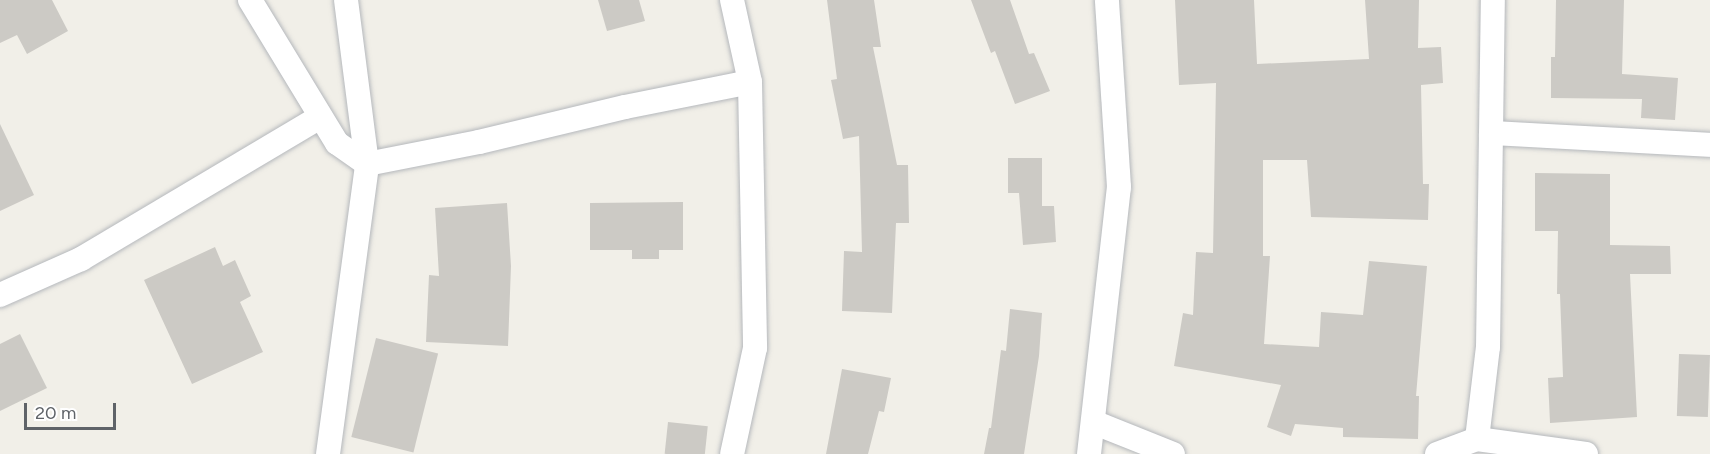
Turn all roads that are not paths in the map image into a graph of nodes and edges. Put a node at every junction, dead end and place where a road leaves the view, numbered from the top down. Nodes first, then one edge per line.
1 (250, 0) edge
2 (346, 0) edge
3 (732, 0) edge
4 (1107, 0) edge
5 (1493, 0) edge
6 (750, 82) junction
7 (320, 117) junction
8 (1491, 133) junction
9 (1710, 145) edge
10 (367, 164) junction
11 (0, 296) edge
12 (1093, 422) junction
13 (1477, 439) junction
14 (328, 454) edge
15 (732, 454) edge
16 (1089, 454) edge
17 (1173, 454) edge
18 (1437, 454) edge
19 (1586, 454) edge

1 - 7 street
2 - 10 street
3 - 6 street
4 - 12 street
5 - 8 street
6 - 10 street
6 - 15 street
7 - 10 street
7 - 11 street
8 - 9 street
8 - 13 street
10 - 14 street
12 - 16 street
12 - 17 street
13 - 18 street
13 - 19 street

